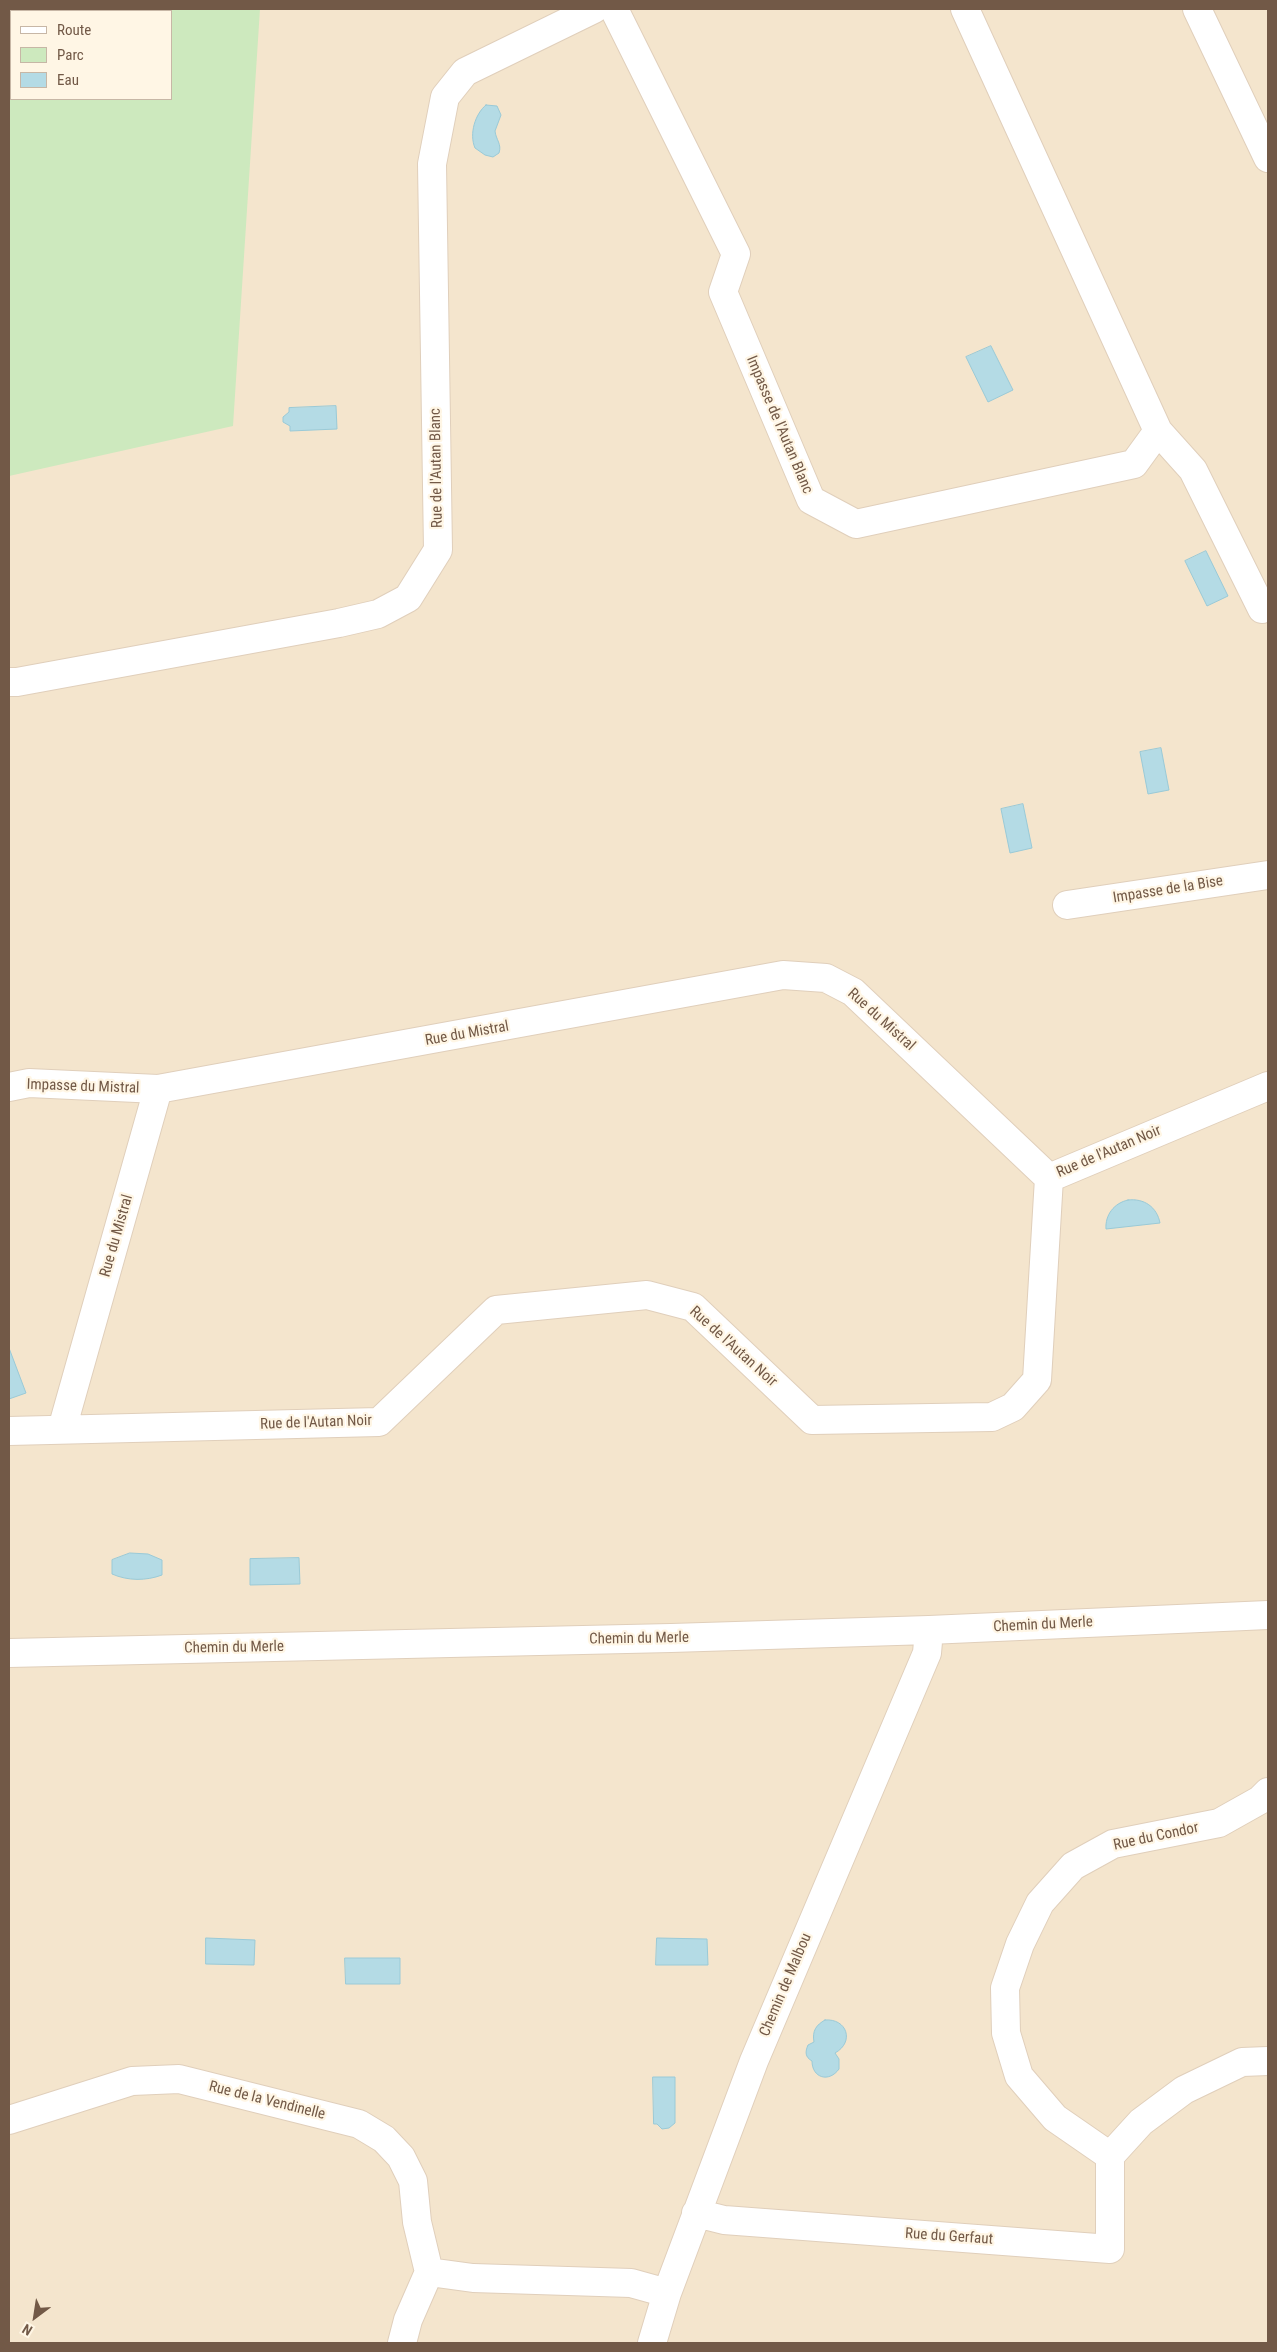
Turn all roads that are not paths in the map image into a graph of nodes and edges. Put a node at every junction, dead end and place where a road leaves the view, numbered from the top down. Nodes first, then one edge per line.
1 (594, 9) edge
2 (614, 9) edge
3 (965, 9) edge
4 (1197, 9) edge
5 (1268, 158) edge
6 (1158, 431) junction
7 (1262, 609) dead end
8 (9, 682) edge
9 (1268, 875) edge
10 (1067, 905) dead end
11 (1268, 1086) edge
12 (9, 1087) edge
13 (158, 1090) junction
14 (1049, 1178) junction
15 (62, 1429) junction
16 (9, 1430) edge
17 (1268, 1615) edge
18 (930, 1630) junction
19 (9, 1654) edge
20 (1268, 1792) edge
21 (1268, 2061) edge
22 (9, 2120) edge
23 (1110, 2156) junction
24 (696, 2213) junction
25 (429, 2272) junction
26 (667, 2293) junction
27 (402, 2343) edge
28 (652, 2343) edge

1 - 8 street, Rue de l'Autan Blanc
2 - 6 street, Impasse de l'Autan Blanc
3 - 6 street
4 - 5 street
6 - 7 street
9 - 10 street, Impasse de la Bise
11 - 14 street, Rue de l'Autan Noir
12 - 13 street, Impasse du Mistral
13 - 14 street, Rue du Mistral
13 - 15 street, Rue du Mistral
14 - 15 street, Rue de l'Autan Noir
15 - 16 street, Rue de l'Autan Noir
17 - 18 street, Chemin du Merle
18 - 19 street, Chemin du Merle
18 - 24 street, Chemin de Malbou
20 - 23 street, Rue du Condor
21 - 23 street
22 - 25 street, Rue de la Vendinelle
23 - 24 street, Rue du Gerfaut
24 - 26 street, Chemin de Malbou
25 - 26 street
25 - 27 street
26 - 28 street, Chemin de Malbou

